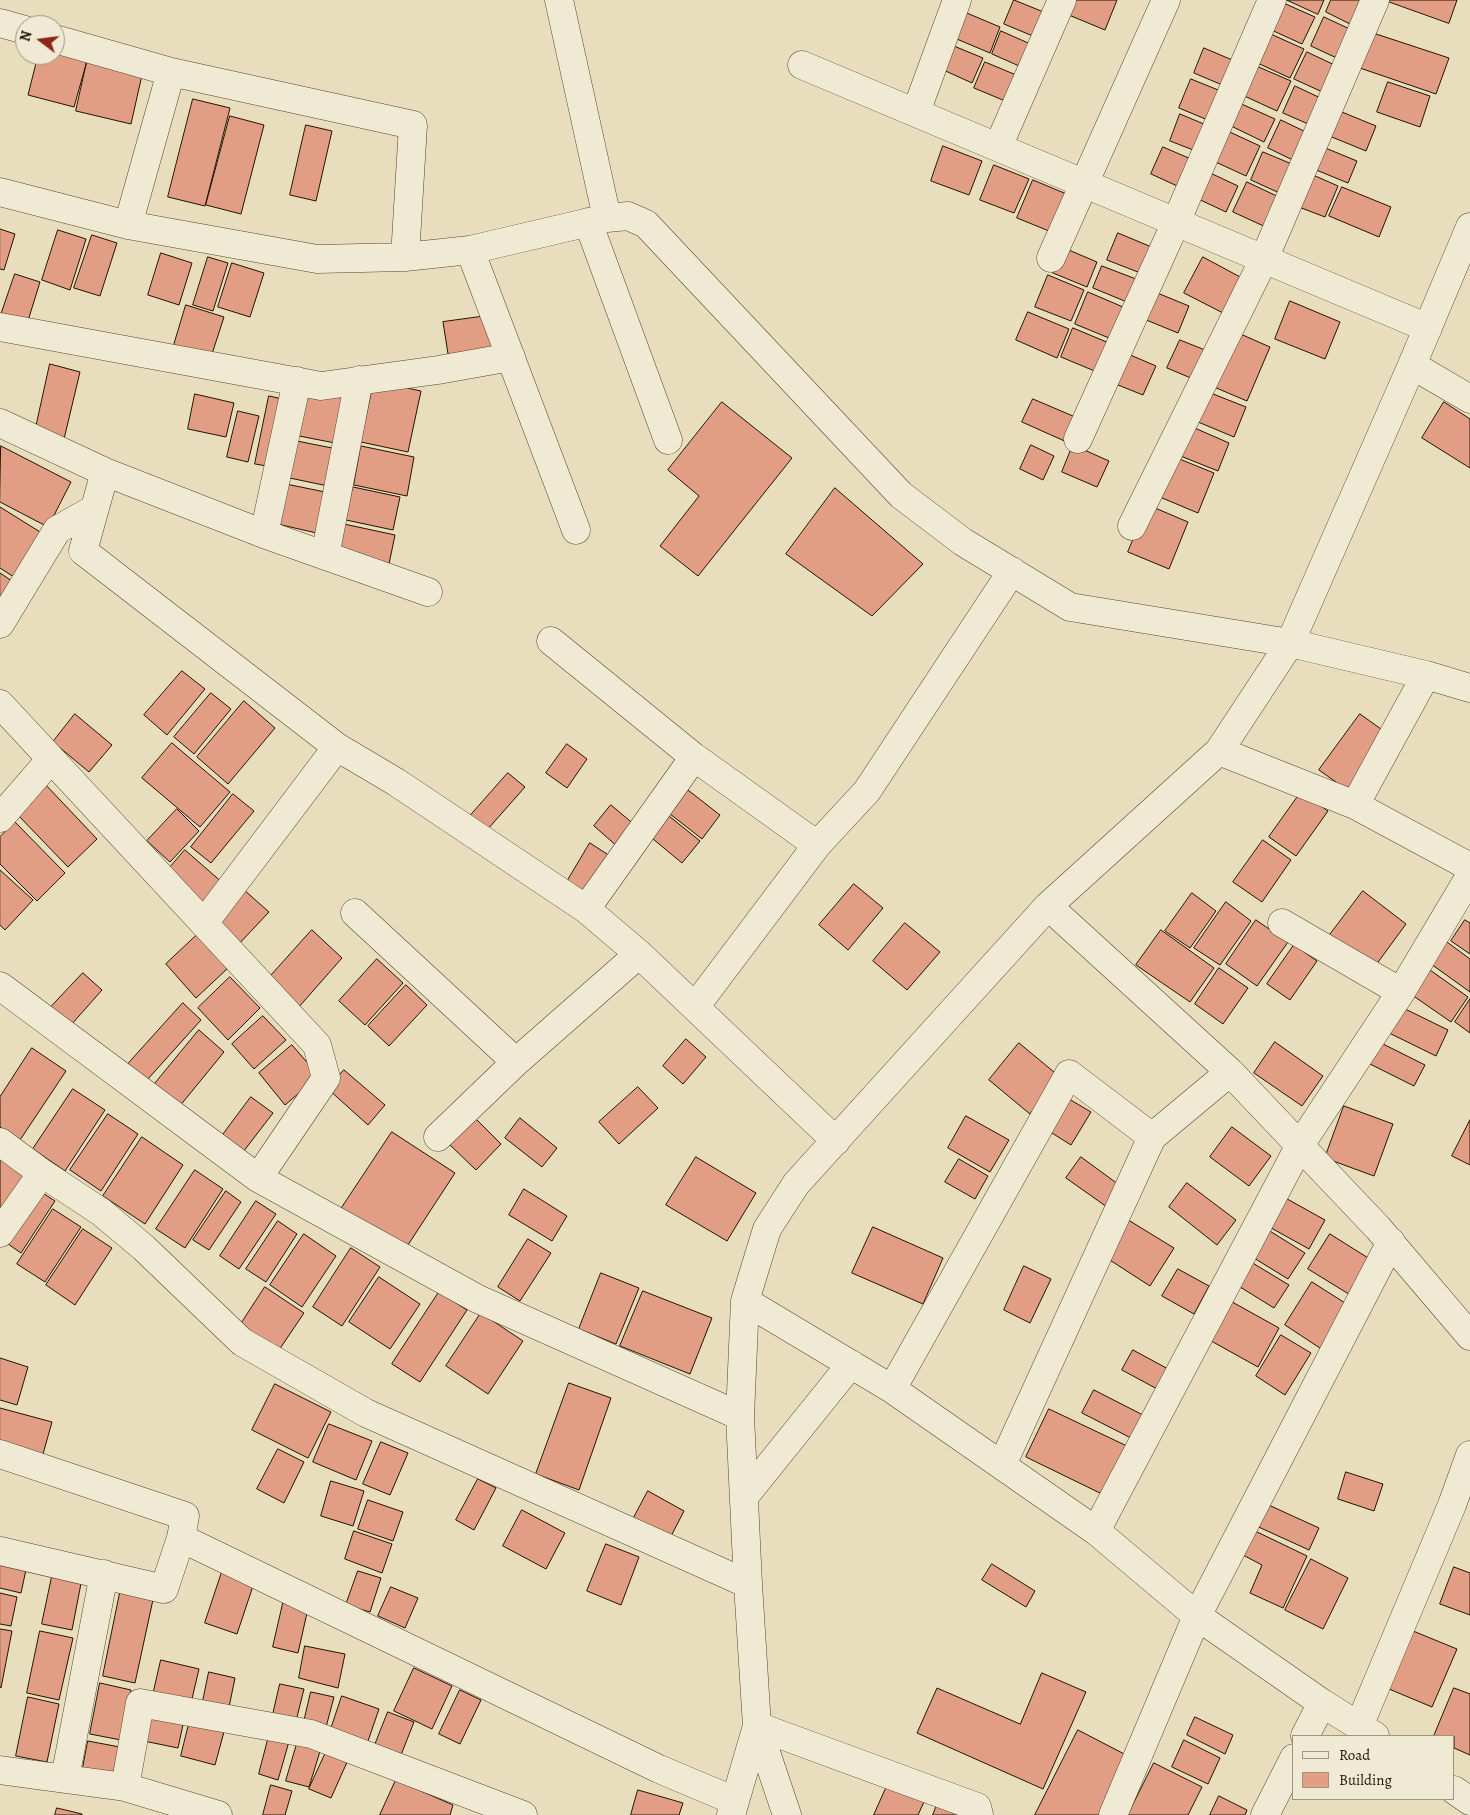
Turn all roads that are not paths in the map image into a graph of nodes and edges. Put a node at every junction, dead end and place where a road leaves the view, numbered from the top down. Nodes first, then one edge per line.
1 (559, 0) edge
2 (957, 0) edge
3 (1062, 0) edge
4 (1166, 0) edge
5 (1272, 0) edge
6 (1375, 0) edge
7 (0, 23) edge
8 (15, 27) edge
9 (65, 42) edge
10 (802, 65) dead end
11 (171, 72) junction
12 (916, 112) junction
13 (998, 147) junction
14 (1085, 184) junction
15 (0, 192) edge
16 (598, 220) junction
17 (1176, 222) junction
18 (128, 225) junction
19 (1470, 226) edge
20 (470, 250) junction
21 (405, 257) junction
22 (1052, 258) dead end
23 (1264, 258) junction
24 (0, 327) edge
25 (1428, 328) junction
26 (511, 356) junction
27 (1412, 365) junction
28 (359, 380) junction
29 (297, 381) junction
30 (1470, 399) edge
31 (3, 431) edge
32 (1078, 439) dead end
33 (668, 440) dead end
34 (105, 472) junction
35 (94, 509) junction
36 (1132, 526) dead end
37 (576, 530) dead end
38 (264, 534) junction
39 (325, 556) junction
40 (1012, 571) junction
41 (428, 592) dead end
42 (0, 624) edge
43 (551, 641) dead end
44 (1290, 643) junction
45 (1426, 675) junction
46 (1470, 688) edge
47 (0, 704) edge
48 (337, 747) junction
49 (1219, 751) junction
50 (694, 757) junction
51 (51, 759) junction
52 (1355, 805) junction
53 (0, 818) edge
54 (817, 845) junction
55 (1470, 867) edge
56 (1470, 876) edge
57 (1048, 906) junction
58 (586, 909) junction
59 (355, 914) dead end
60 (1282, 922) dead end
61 (204, 923) junction
62 (639, 954) junction
63 (0, 986) edge
64 (1401, 992) junction
65 (695, 1007) junction
66 (516, 1062) junction
67 (1230, 1072) junction
68 (438, 1137) dead end
69 (1152, 1137) junction
70 (836, 1141) junction
71 (0, 1142) edge
72 (1300, 1145) junction
73 (42, 1174) junction
74 (258, 1178) junction
75 (0, 1233) edge
76 (1391, 1242) junction
77 (745, 1301) junction
78 (1470, 1336) edge
79 (850, 1364) junction
80 (892, 1388) junction
81 (740, 1416) junction
82 (0, 1454) edge
83 (1470, 1455) edge
84 (1002, 1465) junction
85 (744, 1497) junction
86 (1461, 1508) edge
87 (1096, 1531) junction
88 (181, 1538) junction
89 (0, 1551) edge
90 (104, 1574) junction
91 (748, 1584) junction
92 (1197, 1616) junction
93 (1322, 1703) junction
94 (757, 1726) junction
95 (1367, 1731) edge
96 (1306, 1735) edge
97 (1292, 1762) edge
98 (0, 1770) edge
99 (65, 1778) junction
100 (125, 1787) junction
101 (1455, 1791) edge
102 (1470, 1801) edge
103 (733, 1808) edge
104 (218, 1815) edge
105 (523, 1815) edge
106 (787, 1815) edge
107 (980, 1815) edge
108 (1112, 1815) edge
109 (1265, 1815) edge

1 - 16 street
2 - 12 street
3 - 13 street
4 - 14 street
5 - 17 street
6 - 23 street
7 - 8 street
9 - 11 street
10 - 12 street
11 - 18 street
11 - 21 street
12 - 13 street
13 - 14 street
14 - 17 street
14 - 22 street
15 - 18 street
16 - 20 street
16 - 33 street
16 - 40 street
17 - 23 street
17 - 32 street
18 - 21 street
19 - 25 street
20 - 21 street
20 - 26 street
23 - 25 street
23 - 36 street
24 - 29 street
25 - 27 street
26 - 28 street
26 - 37 street
27 - 30 street
27 - 44 street
28 - 29 street
28 - 39 street
29 - 38 street
31 - 34 street
34 - 35 street
34 - 38 street
35 - 42 street
35 - 48 street
38 - 39 street
39 - 41 street
40 - 44 street
40 - 54 street
43 - 50 street
44 - 45 street
44 - 49 street
45 - 46 street
45 - 52 street
47 - 51 street
48 - 58 street
48 - 61 street
49 - 52 street
49 - 57 street
50 - 54 street
50 - 58 street
51 - 53 street
51 - 61 street
52 - 55 street
54 - 65 street
56 - 64 street
57 - 67 street
57 - 70 street
58 - 62 street
59 - 66 street
60 - 64 street
61 - 74 street
62 - 65 street
62 - 66 street
63 - 74 street
64 - 72 street
65 - 70 street
66 - 68 street
67 - 69 street
67 - 72 street
69 - 80 street
69 - 84 street
70 - 77 street
71 - 73 street
72 - 76 street
72 - 87 street
73 - 75 street
73 - 91 street
74 - 81 street
76 - 78 street
76 - 92 street
77 - 79 street
77 - 81 street
79 - 80 street
79 - 85 street
80 - 84 street
81 - 85 street
82 - 88 street
83 - 86 street
84 - 87 street
85 - 91 street
86 - 95 street
87 - 92 street
88 - 90 street
88 - 103 street
89 - 90 street
90 - 99 street
91 - 94 street
92 - 93 street
92 - 108 street
93 - 95 street
93 - 96 street
94 - 103 street
94 - 106 street
94 - 107 street
97 - 109 street
98 - 99 street
99 - 100 street
100 - 104 street
100 - 105 street
101 - 102 street

